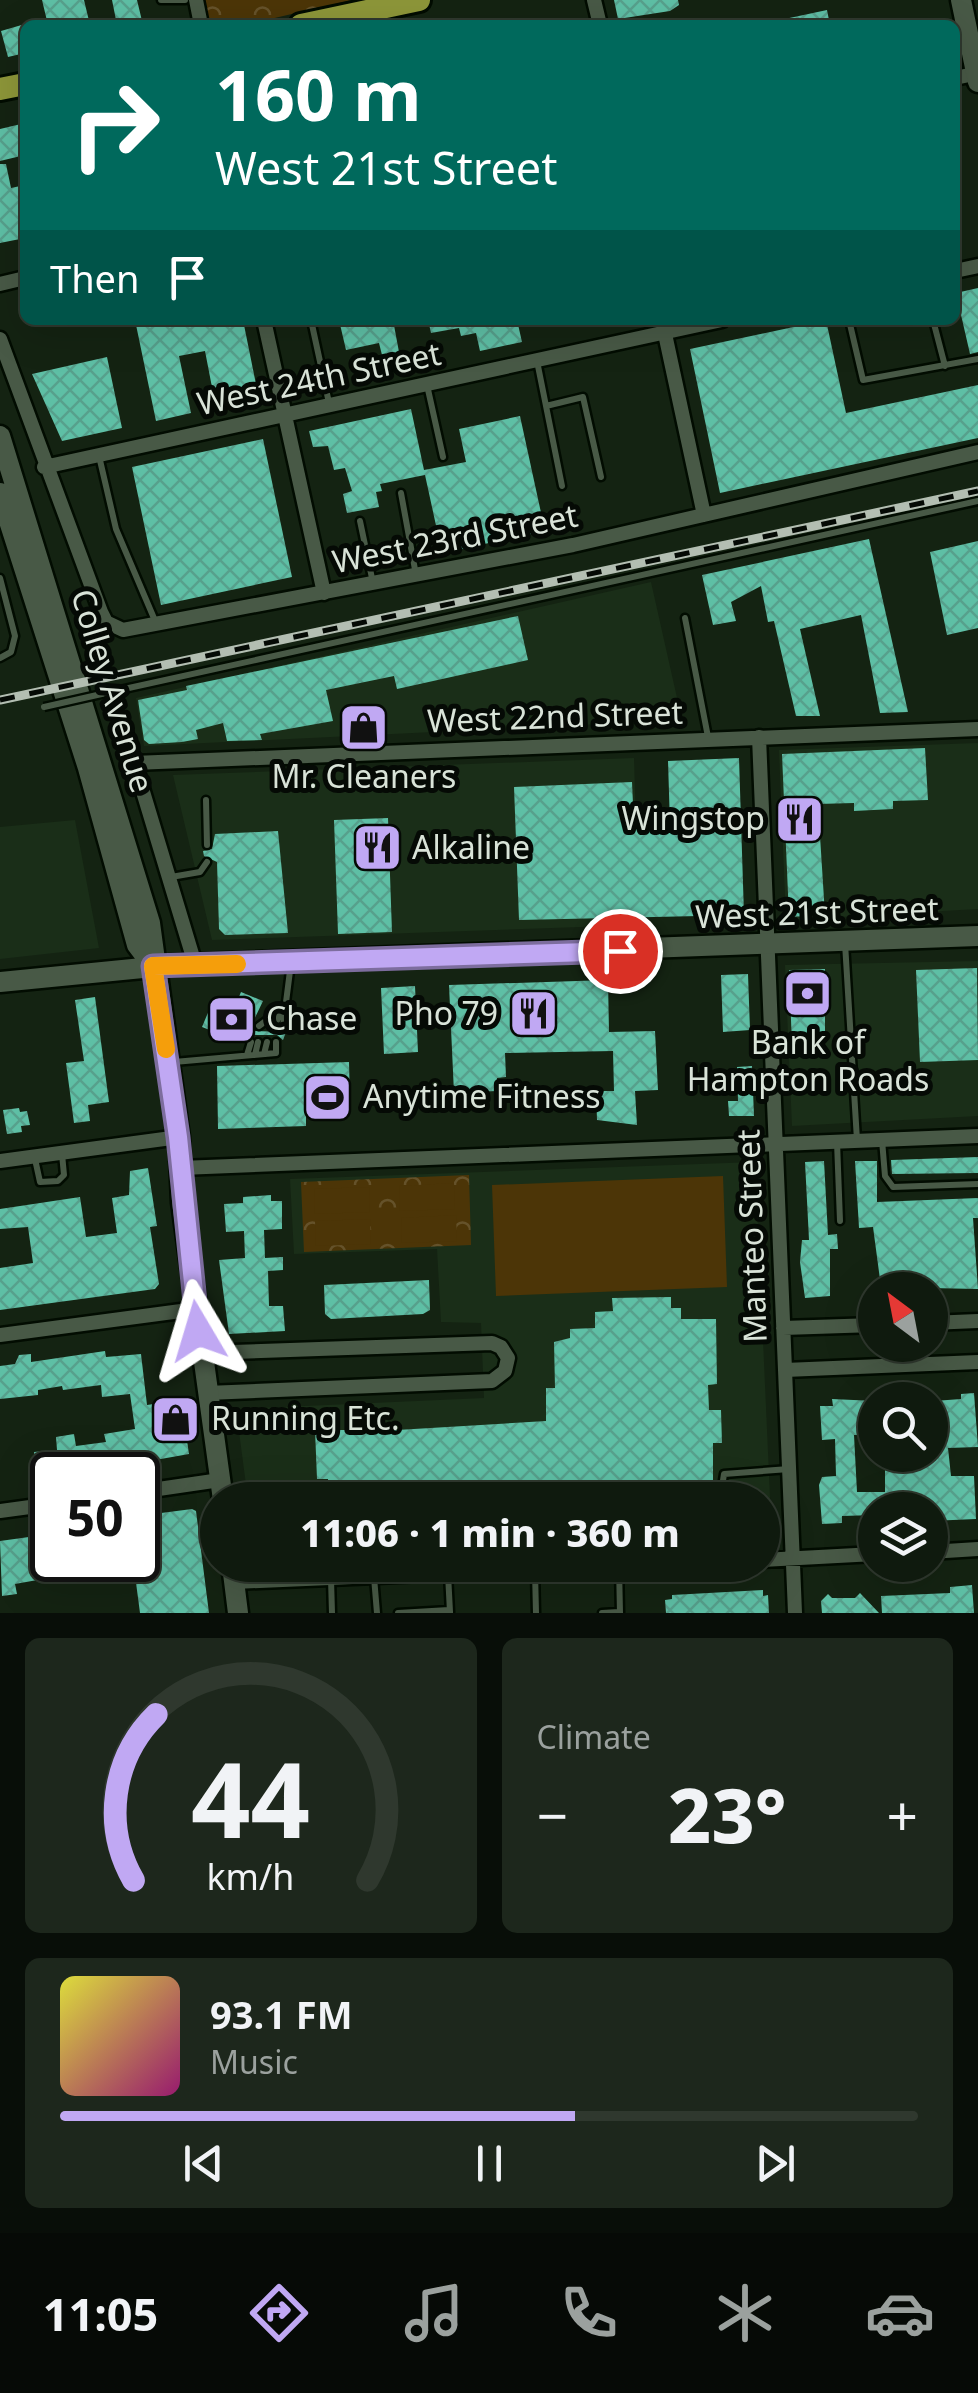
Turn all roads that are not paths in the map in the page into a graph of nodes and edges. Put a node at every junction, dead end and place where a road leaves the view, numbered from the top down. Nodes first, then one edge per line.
1 (161, 0) edge
2 (184, 0) edge
3 (420, 0) edge
4 (966, 1) edge
5 (373, 5) edge
6 (319, 20) edge
7 (972, 76) edge
8 (265, 325) edge
9 (312, 325) edge
10 (850, 325) edge
11 (935, 325) edge
12 (664, 326) edge
13 (0, 339) edge
14 (978, 359) edge
15 (537, 360) junction
16 (945, 366) junction
17 (427, 384) junction
18 (329, 405) junction
19 (546, 406) junction
20 (284, 414) junction
21 (0, 436) edge
22 (978, 452) edge
23 (99, 454) junction
24 (443, 458) dead end
25 (44, 467) junction
26 (601, 477) dead end
27 (562, 486) dead end
28 (401, 493) dead end
29 (0, 494) edge
30 (978, 501) edge
31 (704, 516) junction
32 (360, 521) dead end
33 (416, 575) junction
34 (1, 583) edge
35 (373, 584) junction
36 (324, 593) junction
37 (684, 618) dead end
38 (158, 626) junction
39 (0, 658) edge
40 (44, 707) dead end
41 (978, 729) edge
42 (125, 732) dead end
43 (759, 736) junction
44 (708, 738) junction
45 (134, 763) junction
46 (206, 800) dead end
47 (206, 845) dead end
48 (207, 862) dead end
49 (170, 877) junction
50 (978, 936) edge
51 (845, 941) junction
52 (768, 946) junction
53 (290, 963) junction
54 (196, 964) junction
55 (153, 966) junction
56 (0, 982) edge
57 (284, 1008) junction
58 (255, 1054) junction
59 (168, 1063) junction
60 (978, 1136) edge
61 (178, 1137) junction
62 (882, 1139) junction
63 (857, 1140) junction
64 (837, 1141) junction
65 (776, 1143) junction
66 (62, 1153) junction
67 (34, 1156) junction
68 (0, 1161) edge
69 (180, 1168) junction
70 (978, 1184) edge
71 (840, 1221) dead end
72 (196, 1309) junction
73 (978, 1321) edge
74 (948, 1322) edge
75 (858, 1326) edge
76 (783, 1328) junction
77 (0, 1335) edge
78 (202, 1352) junction
79 (978, 1362) edge
80 (785, 1370) junction
81 (207, 1393) junction
82 (789, 1469) junction
83 (220, 1482) edge
84 (723, 1482) edge
85 (160, 1491) edge
86 (200, 1491) edge
87 (30, 1507) edge
88 (0, 1511) edge
89 (978, 1549) edge
90 (948, 1551) edge
91 (858, 1555) edge
92 (793, 1558) junction
93 (780, 1559) edge
94 (234, 1582) edge
95 (331, 1582) edge
96 (374, 1582) edge
97 (448, 1582) edge
98 (535, 1582) edge
99 (619, 1582) edge
100 (450, 1612) edge
101 (620, 1612) edge
102 (238, 1613) edge
103 (332, 1613) edge
104 (377, 1613) edge
105 (398, 1613) edge
106 (536, 1613) edge
107 (602, 1613) edge
108 (795, 1613) edge

1 - 2 lane
3 - 5 main road
4 - 7 main road
5 - 6 main road
8 - 20 street
9 - 18 lane
10 - 16 lane
11 - 16 lane
12 - 15 street, West 24th Street
12 - 31 street
13 - 25 street
14 - 16 lane
15 - 17 street, West 24th Street
15 - 19 lane
17 - 18 street, West 24th Street
17 - 24 lane
18 - 20 street, West 24th Street
19 - 26 lane
19 - 27 lane
20 - 23 street, West 24th Street
20 - 36 street
21 - 55 main road, Colley Avenue
22 - 31 street, West 23rd Street
23 - 25 street, West 24th Street
23 - 38 lane
25 - 38 street, West 23rd Street
28 - 33 lane
29 - 55 main road, Colley Avenue
30 - 40 lane, bridge
31 - 33 street, West 23rd Street
32 - 35 lane
33 - 35 street, West 23rd Street
34 - 39 lane
35 - 36 street, West 23rd Street
36 - 38 street, West 23rd Street
37 - 44 lane
41 - 43 street, West 22nd Street
42 - 45 street
43 - 44 street, West 22nd Street
43 - 52 street, Manteo Street
44 - 45 street, West 22nd Street
45 - 49 street
46 - 47 lane
48 - 49 lane
49 - 54 street
50 - 51 main road, West 21st Street
51 - 52 main road, West 21st Street
51 - 63 lane
52 - 53 main road, West 21st Street
52 - 65 street, Manteo Street
53 - 54 main road, West 21st Street
53 - 57 lane
54 - 55 main road, West 21st Street
55 - 56 main road, West 21st Street
55 - 59 main road, Colley Avenue
57 - 57 lane
58 - 58 lane
58 - 59 lane
59 - 61 main road, Colley Avenue
60 - 62 street
61 - 66 street
61 - 69 main road, Colley Avenue
62 - 63 street
62 - 70 lane
63 - 64 street
64 - 65 street
64 - 71 lane
65 - 69 street
65 - 76 street, Manteo Street
66 - 67 street
66 - 67 lane
67 - 68 street
69 - 72 main road, Colley Avenue
72 - 77 street
72 - 78 main road, Colley Avenue
73 - 74 street
75 - 76 street
76 - 80 street, Manteo Street
78 - 81 main road, Colley Avenue
78 - 81 street
79 - 80 street
80 - 82 street, Manteo Street
81 - 83 main road, Colley Avenue
82 - 84 lane
82 - 92 street, Manteo Street
85 - 86 street
87 - 88 street
89 - 90 street
91 - 92 street
92 - 93 street
92 - 108 street, Manteo Street
94 - 102 main road
95 - 103 lane
96 - 104 lane
97 - 100 lane
98 - 106 lane
99 - 101 lane
100 - 105 lane
101 - 107 lane

